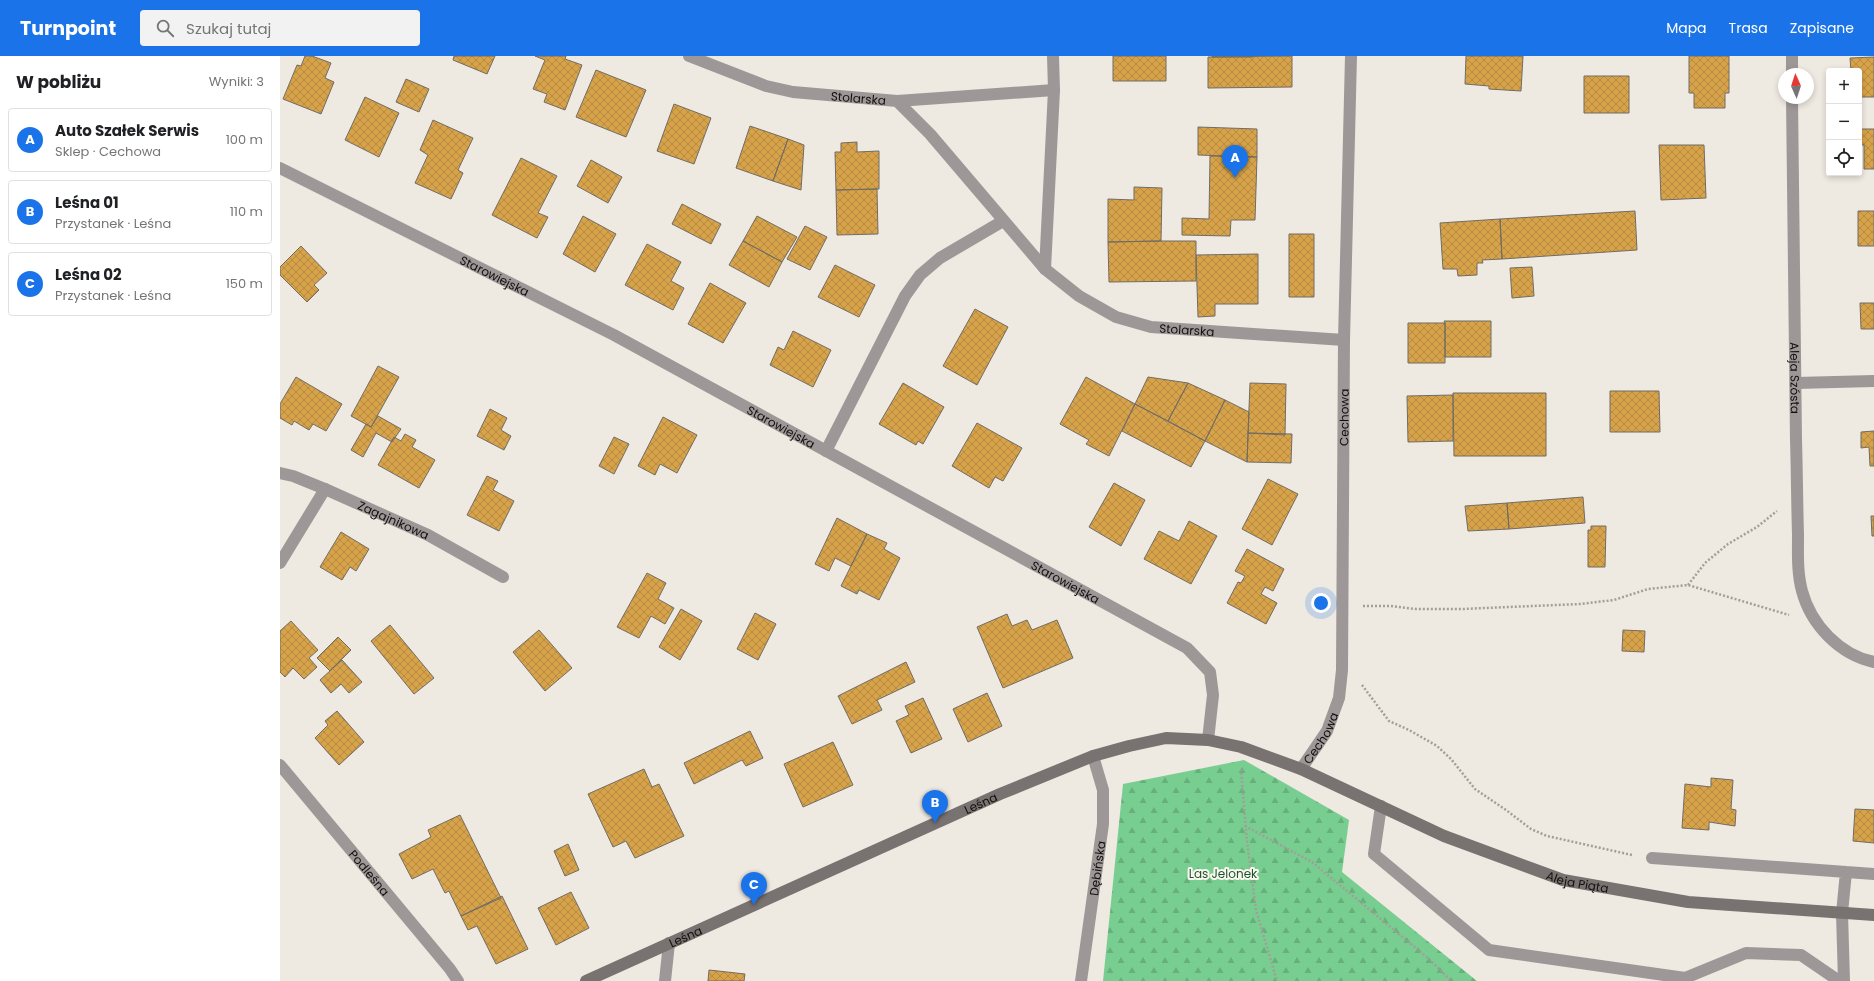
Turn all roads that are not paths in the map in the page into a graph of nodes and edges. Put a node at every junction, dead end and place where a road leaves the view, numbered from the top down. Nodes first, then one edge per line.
1 (689, 56) edge
2 (1053, 56) edge
3 (1351, 56) edge
4 (1792, 56) edge
5 (1792, 68) edge
6 (1054, 90) junction
7 (897, 101) junction
8 (1792, 104) edge
9 (280, 168) edge
10 (1003, 221) junction
11 (1045, 269) junction
12 (1344, 340) junction
13 (1874, 381) edge
14 (1796, 383) junction
15 (826, 451) junction
16 (280, 474) edge
17 (325, 489) junction
18 (280, 563) edge
19 (503, 577) dead end
20 (1874, 662) edge
21 (1208, 740) junction
22 (1093, 756) junction
23 (280, 765) edge
24 (1301, 769) junction
25 (1381, 806) junction
26 (1652, 858) road end
27 (1846, 872) junction
28 (1874, 874) edge
29 (1842, 913) junction
30 (1874, 915) edge
31 (669, 943) junction
32 (458, 981) edge
33 (586, 981) edge
34 (665, 981) edge
35 (1081, 981) edge
36 (1839, 981) edge
37 (1844, 981) edge

1 - 7 street, Stolarska
2 - 6 street
3 - 12 street, Cechowa
4 - 5 street
6 - 7 street
6 - 11 street
7 - 10 street, Stolarska
8 - 14 street, Aleja Szósta
9 - 15 street, Starowiejska
10 - 11 street, Stolarska
10 - 15 street
11 - 12 street, Stolarska
12 - 24 street, Cechowa
13 - 14 street
14 - 20 street, Aleja Szósta
15 - 21 street, Starowiejska
16 - 17 street, Zagajnikowa
17 - 18 street
17 - 19 street, Zagajnikowa
21 - 22 street, Leśna
21 - 24 street, Leśna
22 - 31 street, Leśna
22 - 35 street, Dębińska
23 - 32 street, Podleśna
24 - 25 street, Aleja Piąta
25 - 29 street, Aleja Piąta
25 - 36 street
26 - 27 street
27 - 28 street
27 - 29 street
29 - 30 street, Aleja Piąta
29 - 37 street
31 - 33 street, Leśna
31 - 34 street

